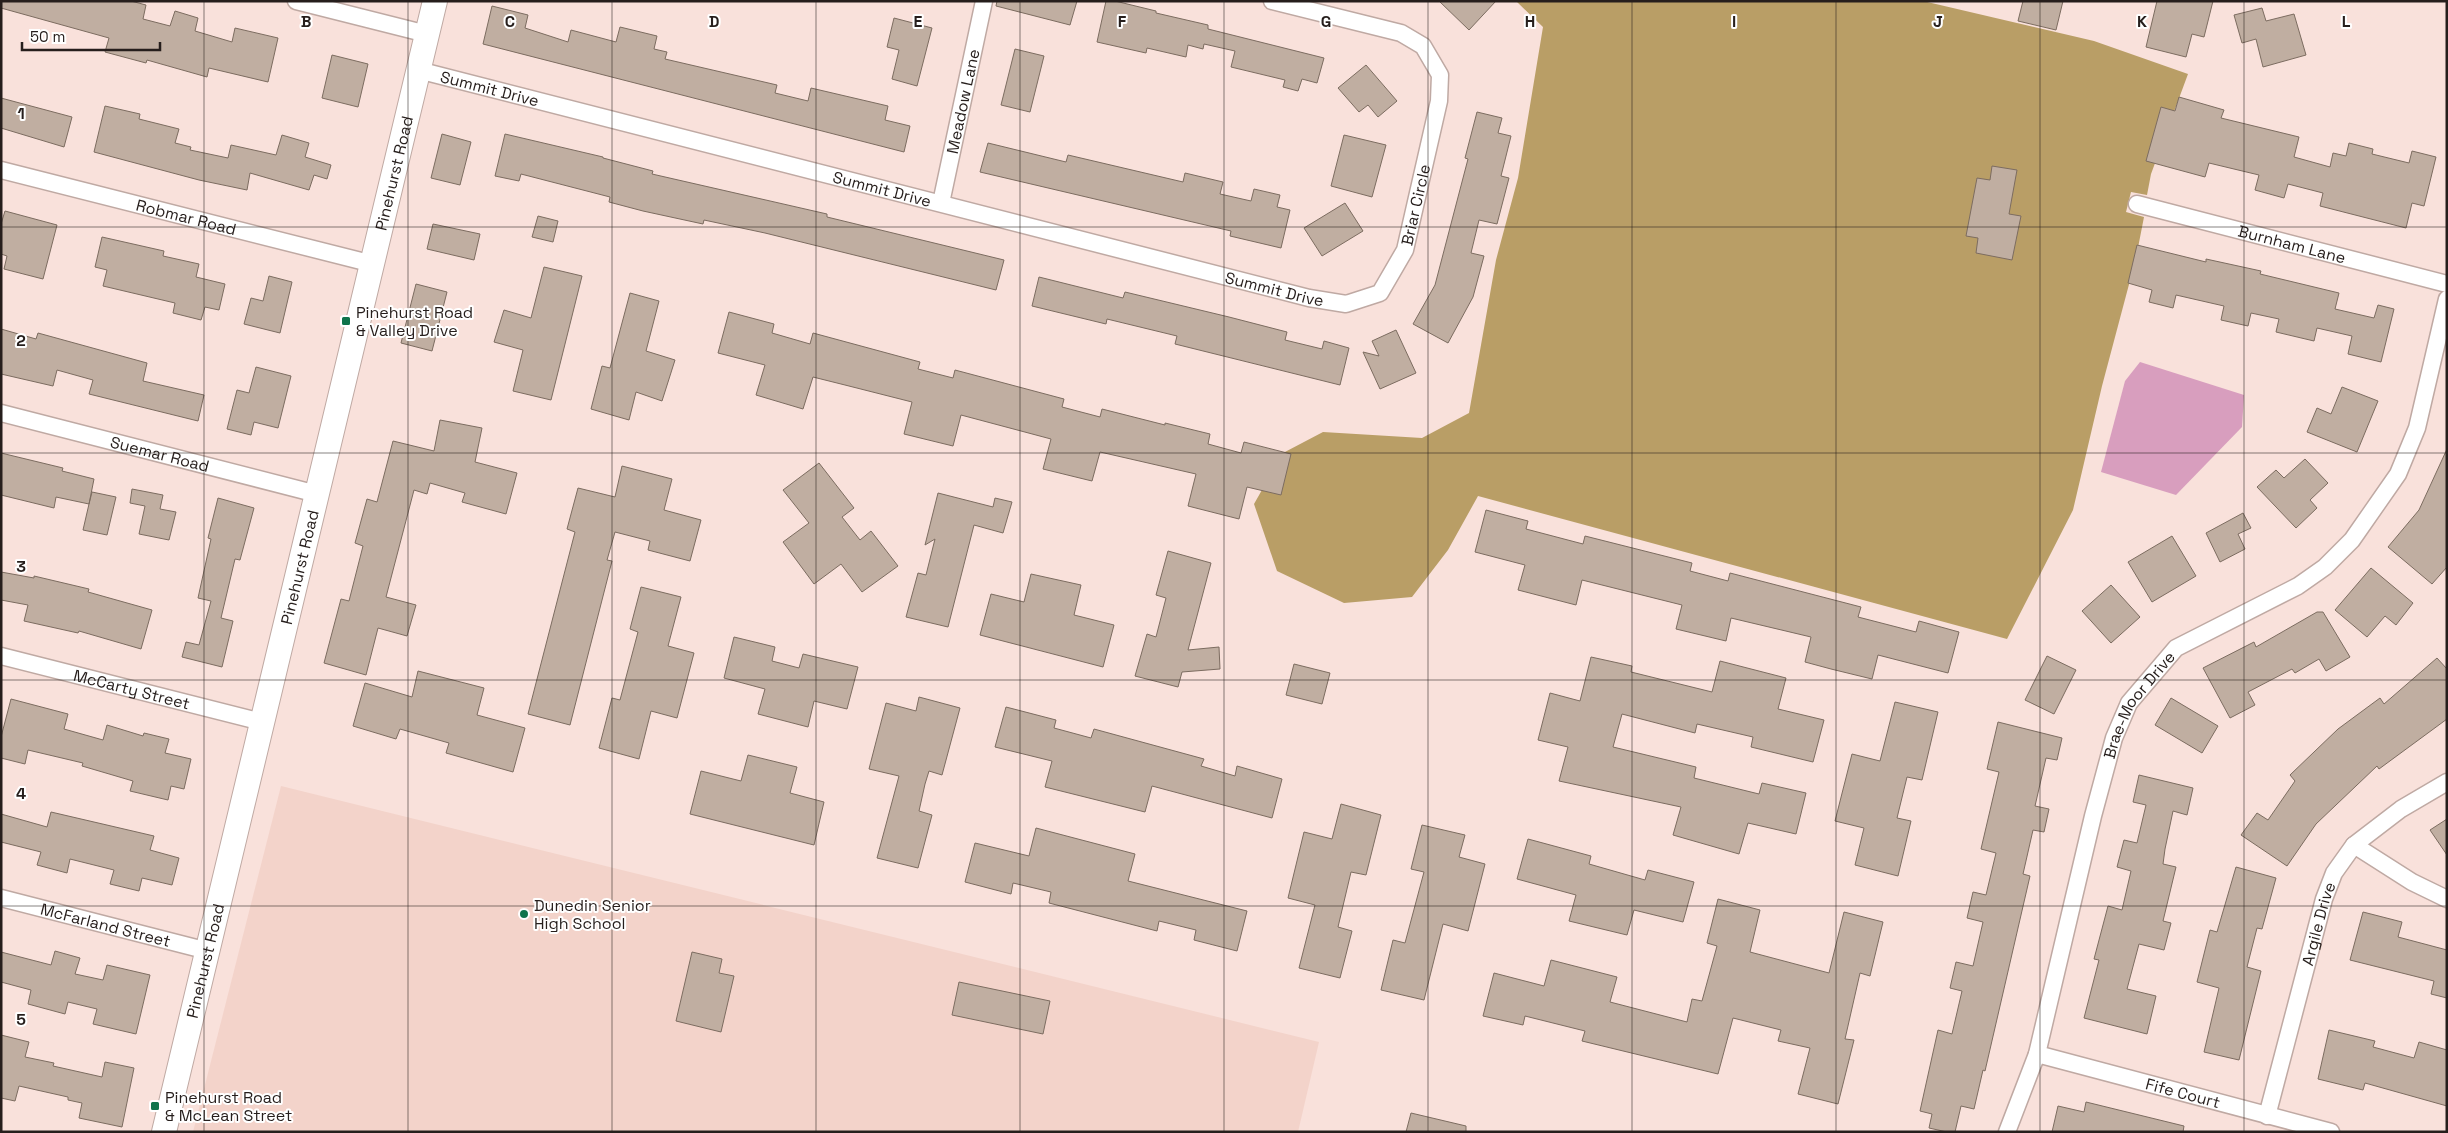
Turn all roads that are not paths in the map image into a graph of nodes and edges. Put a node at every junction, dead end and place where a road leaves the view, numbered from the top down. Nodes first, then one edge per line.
1 (296, 1) edge
2 (435, 1) edge
3 (984, 1) edge
4 (1272, 1) edge
5 (427, 34) junction
6 (418, 70) junction
7 (1, 170) edge
8 (941, 203) junction
9 (2138, 204) dead end
10 (373, 264) junction
11 (2447, 284) edge
12 (2447, 299) edge
13 (1346, 304) joint
14 (1, 413) edge
15 (317, 494) junction
16 (1, 656) edge
17 (262, 722) junction
18 (2447, 782) edge
19 (2354, 845) junction
20 (1, 898) edge
21 (2447, 899) edge
22 (208, 951) junction
23 (2037, 1054) junction
24 (2267, 1116) junction
25 (164, 1132) edge
26 (2007, 1132) edge
27 (2331, 1132) edge

1 - 5 street
2 - 5 street, Pinehurst Road
3 - 8 street, Meadow Lane
4 - 13 street, Briar Circle
5 - 6 street, Pinehurst Road
6 - 8 street, Summit Drive
6 - 10 street, Pinehurst Road
7 - 10 street, Robmar Road
8 - 13 street, Summit Drive
9 - 11 street, Burnham Lane
10 - 15 street, Pinehurst Road
12 - 23 street, Brae-Moor Drive
14 - 15 street, Suemar Road
15 - 17 street, Pinehurst Road
16 - 17 street, McCarty Street
17 - 22 street, Pinehurst Road
18 - 19 street, Argile Drive
19 - 21 street
19 - 24 street, Argile Drive
20 - 22 street, McFarland Street
22 - 25 street, Pinehurst Road
23 - 24 street, Fife Court
23 - 26 street, Brae-Moor Drive
24 - 27 street, Fife Court

